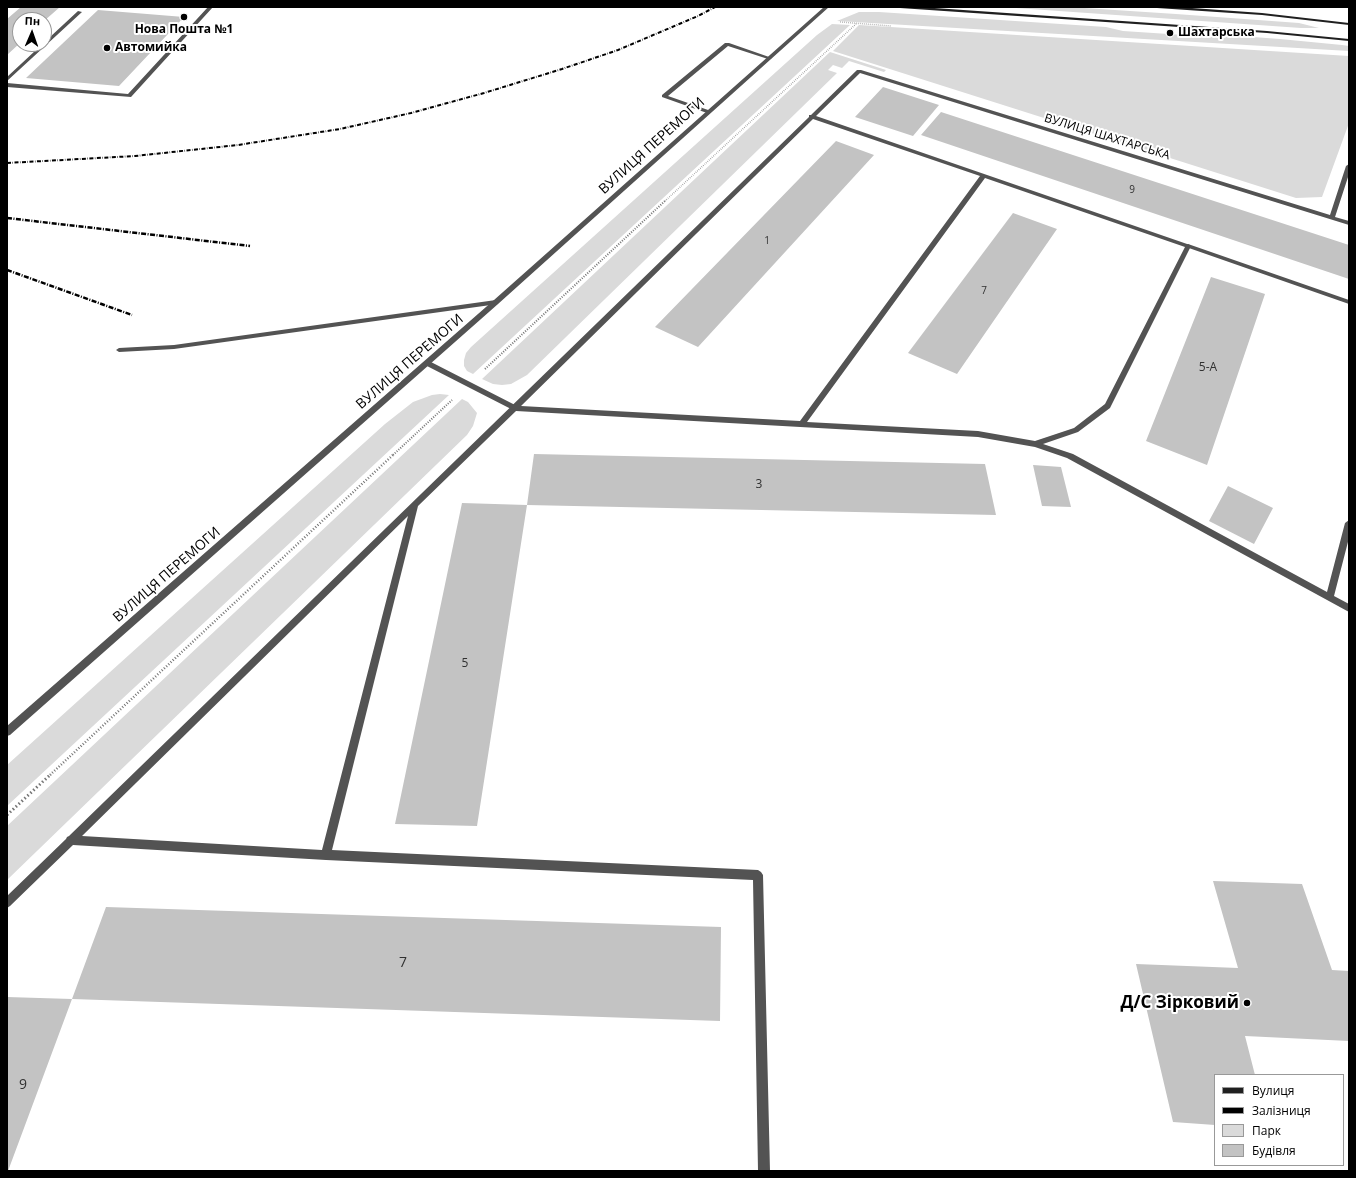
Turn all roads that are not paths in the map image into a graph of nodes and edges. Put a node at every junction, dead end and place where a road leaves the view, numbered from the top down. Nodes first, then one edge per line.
1 (211, 7) edge
2 (827, 7) edge
3 (900, 7) edge
4 (1157, 7) edge
5 (80, 12) dead end
6 (1349, 24) edge
7 (1349, 40) edge
8 (770, 58) junction
9 (7, 80) edge
10 (7, 85) edge
11 (709, 112) junction
12 (811, 116) junction
13 (1349, 166) edge
14 (983, 176) junction
15 (1332, 218) junction
16 (1349, 223) edge
17 (1188, 246) junction
18 (496, 302) junction
19 (1349, 302) edge
20 (119, 350) dead end
21 (427, 363) junction
22 (515, 408) junction
23 (800, 425) junction
24 (1035, 444) junction
25 (415, 504) junction
26 (1349, 523) edge
27 (1330, 597) junction
28 (1349, 608) edge
29 (7, 732) edge
30 (70, 840) junction
31 (326, 855) junction
32 (7, 904) edge
33 (764, 1171) edge

1 - 10 street
2 - 8 street, ВУЛИЦЯ ПЕРЕМОГИ
3 - 7 street
4 - 6 street
5 - 9 street
8 - 11 street, ВУЛИЦЯ ПЕРЕМОГИ
8 - 11 street
11 - 18 street, ВУЛИЦЯ ПЕРЕМОГИ
12 - 14 street
12 - 15 street, ВУЛИЦЯ ШАХТАРСЬКА
12 - 22 street
13 - 15 street
14 - 17 street
14 - 23 street
15 - 16 street, ВУЛИЦЯ ШАХТАРСЬКА
17 - 19 street
17 - 24 street
18 - 20 street
18 - 21 street, ВУЛИЦЯ ПЕРЕМОГИ
21 - 22 street
21 - 29 street, ВУЛИЦЯ ПЕРЕМОГИ
22 - 23 street
22 - 25 street
23 - 24 street
24 - 27 street
25 - 30 street
25 - 31 street
26 - 27 street
27 - 28 street
30 - 31 street
30 - 32 street
31 - 33 street

